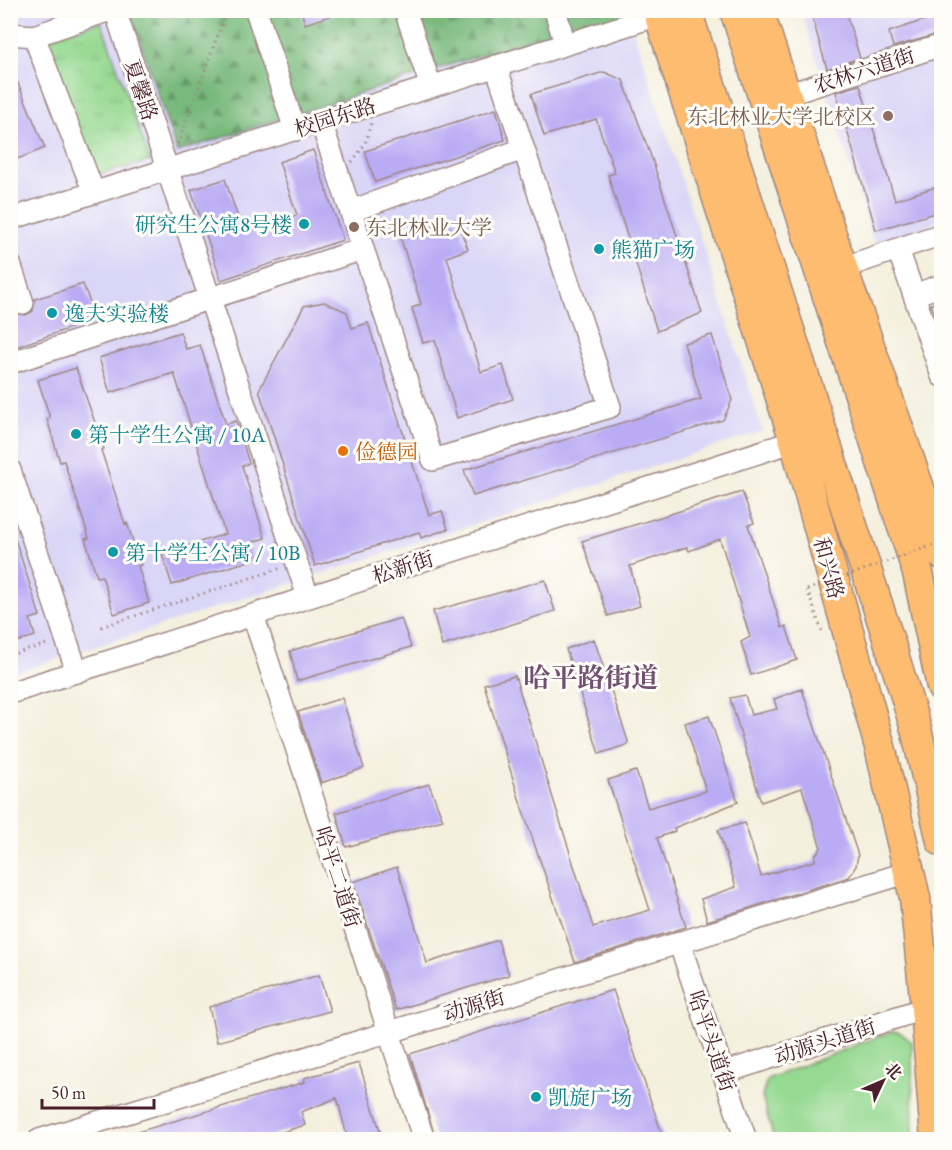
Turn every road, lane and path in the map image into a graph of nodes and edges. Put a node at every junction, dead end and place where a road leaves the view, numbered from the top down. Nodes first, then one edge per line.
1 (112, 10) edge
2 (227, 10) edge
3 (256, 10) edge
4 (405, 10) edge
5 (555, 10) edge
6 (735, 10) edge
7 (758, 10) edge
8 (668, 12) edge
9 (10, 34) edge
10 (34, 36) junction
11 (565, 44) junction
12 (942, 45) edge
13 (496, 66) junction
14 (431, 87) junction
15 (786, 95) junction
16 (370, 106) junction
17 (321, 122) junction
18 (295, 130) junction
19 (523, 149) junction
20 (168, 170) junction
21 (339, 177) junction
22 (94, 193) junction
23 (351, 211) junction
24 (10, 219) edge
25 (942, 234) edge
26 (363, 249) junction
27 (898, 249) junction
28 (10, 264) edge
29 (842, 268) junction
30 (942, 285) edge
31 (914, 295) junction
32 (209, 299) junction
33 (23, 303) dead end
34 (10, 363) edge
35 (942, 376) edge
36 (891, 412) junction
37 (791, 429) junction
38 (10, 470) edge
39 (942, 542) edge
40 (942, 554) edge
41 (297, 563) junction
42 (918, 573) junction
43 (308, 597) junction
44 (253, 615) junction
45 (101, 627) dead end
46 (822, 632) dead end
47 (66, 638) junction
48 (10, 655) edge
49 (896, 662) junction
50 (77, 672) junction
51 (942, 687) edge
52 (10, 693) edge
53 (942, 841) edge
54 (909, 872) junction
55 (679, 942) junction
56 (926, 1008) junction
57 (389, 1032) junction
58 (723, 1073) junction
59 (39, 1140) edge
60 (424, 1140) edge
61 (746, 1140) edge
62 (936, 1140) edge

1 - 10 street
1 - 20 street, 夏馨路
2 - 20 path
3 - 18 street
4 - 14 street
5 - 11 street
6 - 42 highway
7 - 15 highway
8 - 11 street, 校园东路
8 - 37 highway, 和兴路
8 - 49 highway
9 - 10 street
10 - 22 street
11 - 13 street, 校园东路
12 - 15 street, 农林六道街
13 - 14 street, 校园东路
13 - 19 street
14 - 16 street, 校园东路
15 - 29 highway
16 - 17 street, 校园东路
16 - 21 path
17 - 18 street, 校园东路
17 - 21 street
18 - 20 street, 校园东路
19 - 23 street
19 - 26 street
20 - 22 street, 校园东路
20 - 32 street, 夏馨路
21 - 23 street
22 - 24 street, 校园东路
23 - 26 street
25 - 27 street
26 - 32 street
27 - 29 street
27 - 31 street
28 - 33 street
29 - 36 highway
30 - 31 street
31 - 35 street
32 - 34 street
32 - 41 street, 夏馨路
36 - 40 highway
36 - 42 highway
37 - 43 street, 松新街
37 - 49 highway
37 - 54 highway, 和兴路
38 - 47 street
39 - 46 path, bridge
41 - 43 street, 夏馨路
41 - 45 path
42 - 51 highway
43 - 44 street, 松新街
44 - 50 street, 松新街
44 - 57 street, 哈平二道街
47 - 48 path
47 - 50 street
49 - 53 highway
50 - 52 street, 松新街
54 - 55 street, 动源街
54 - 56 highway, 和兴路
55 - 57 street, 动源街
55 - 58 street, 哈平头道街
56 - 58 street, 动源头道街
56 - 62 highway, 和兴路
57 - 59 street, 动源街
57 - 60 street, 哈平二道街
58 - 61 street, 哈平头道街

